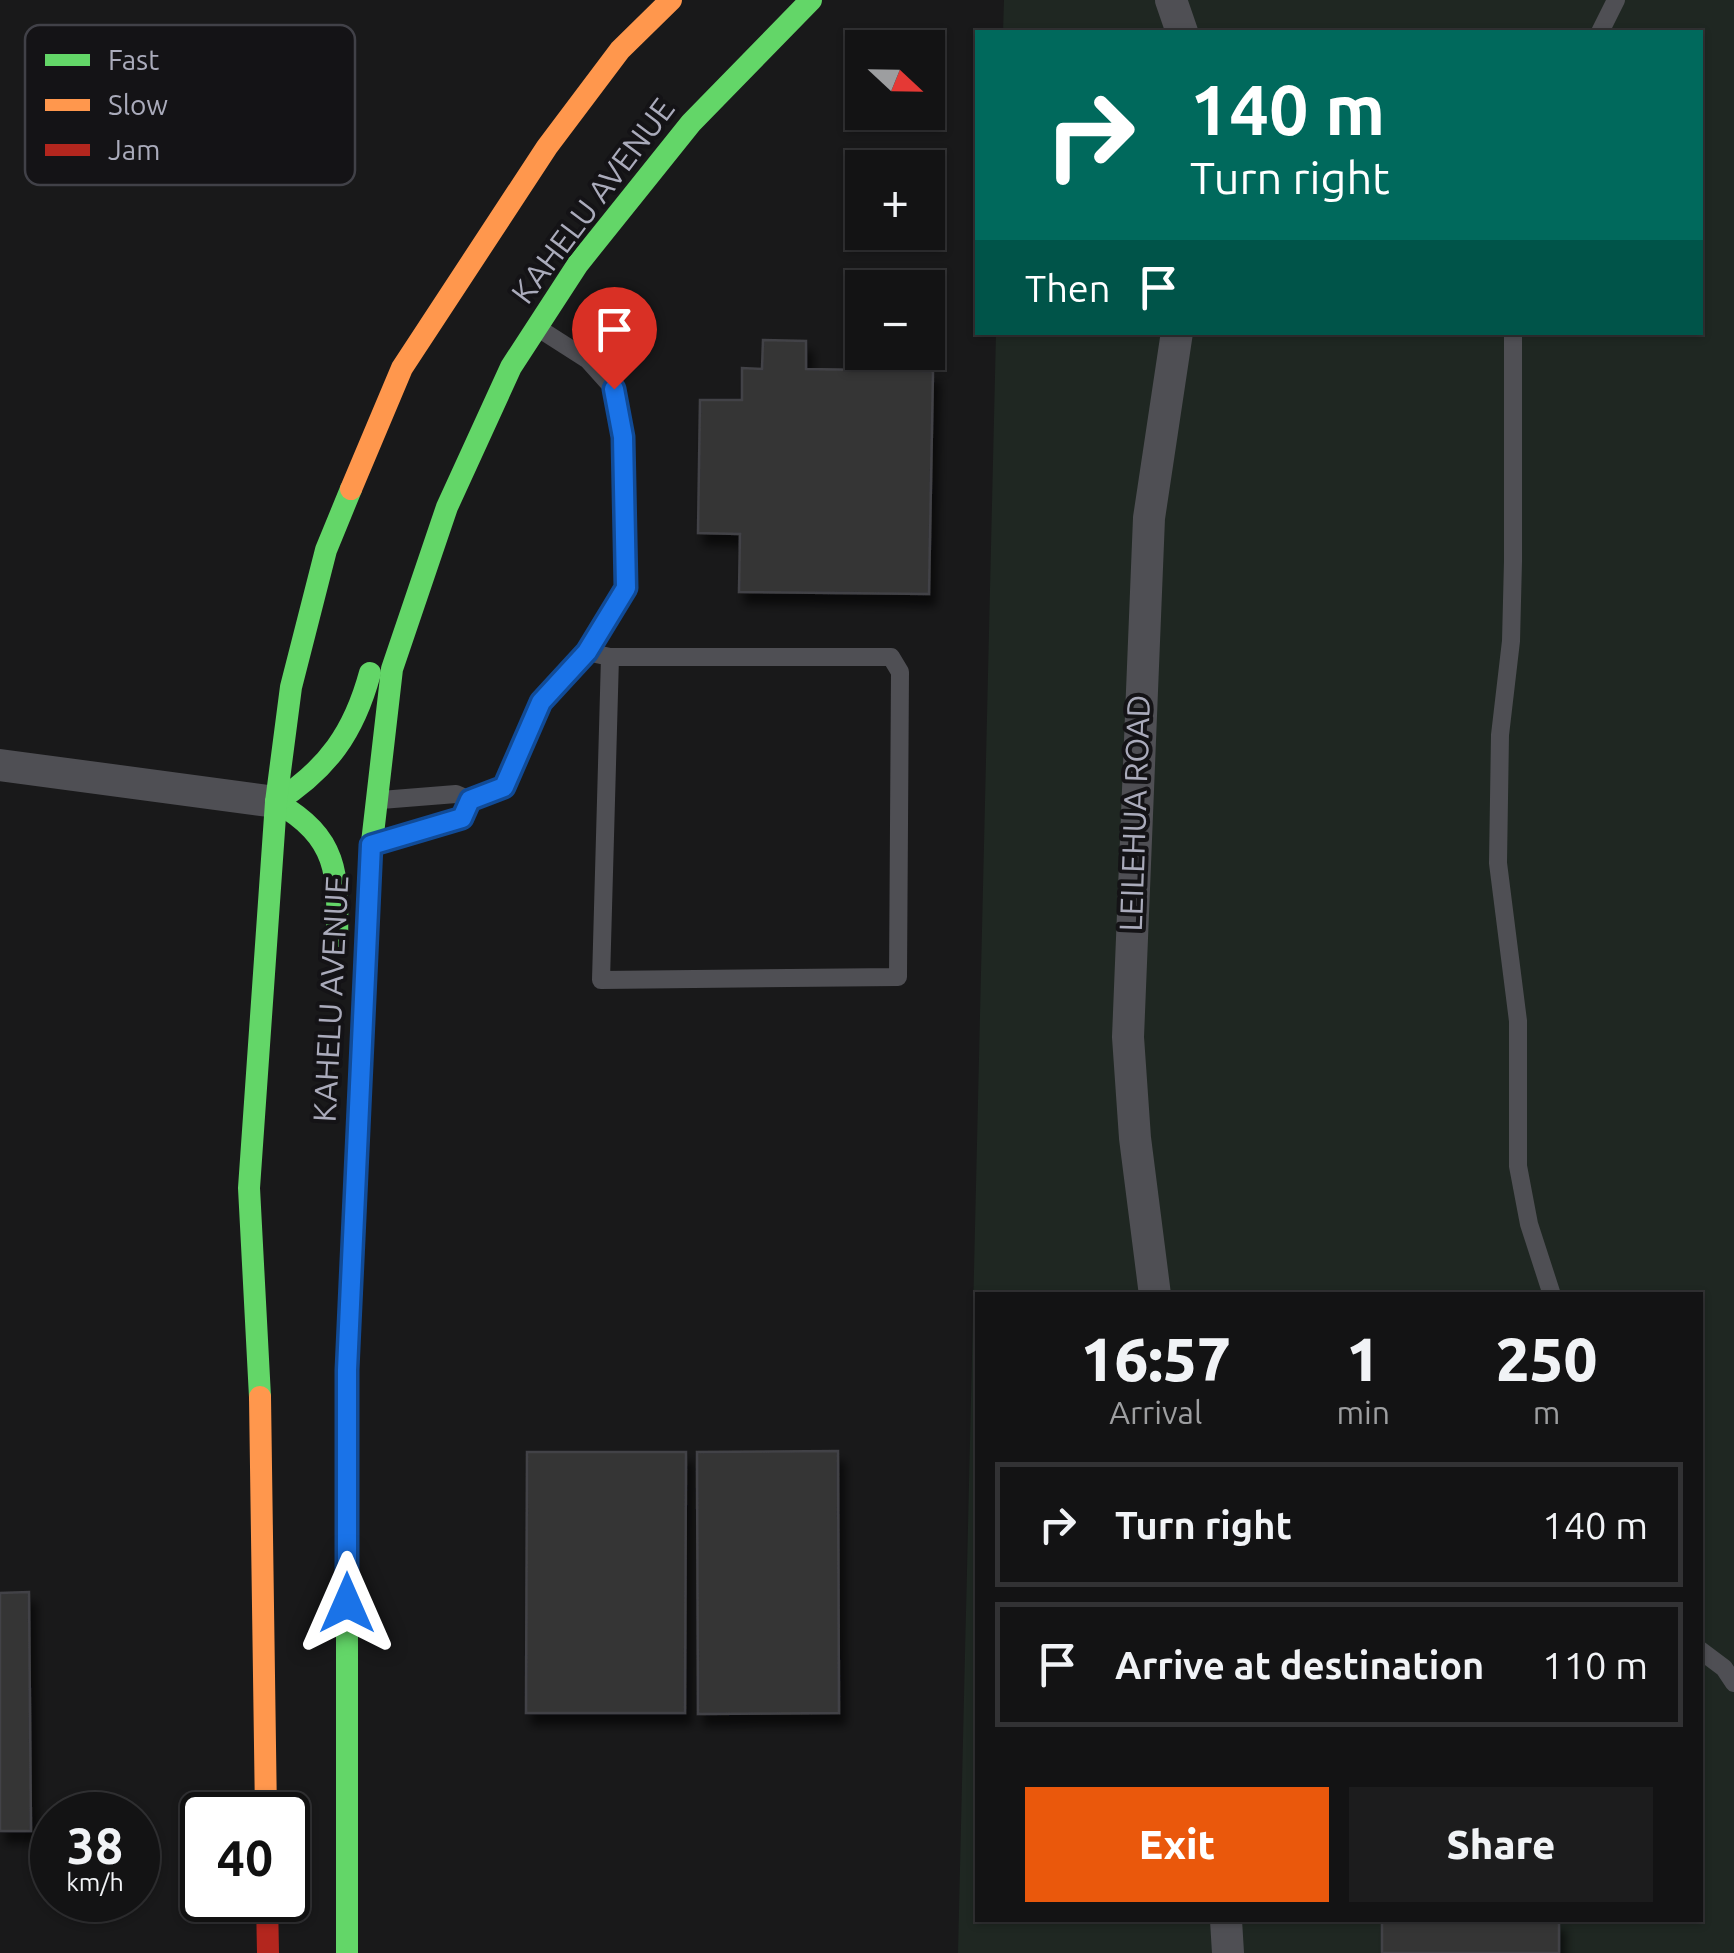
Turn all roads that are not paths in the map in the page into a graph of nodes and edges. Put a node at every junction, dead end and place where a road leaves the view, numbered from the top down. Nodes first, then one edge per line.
1 (671, 0) edge
2 (811, 0) edge
3 (1171, 0) edge
4 (1616, 0) edge
5 (1181, 30) edge
6 (1601, 30) edge
7 (537, 327) junction
8 (1177, 335) edge
9 (1513, 335) edge
10 (451, 497) junction
11 (404, 549) dead end
12 (381, 628) dead end
13 (587, 652) junction
14 (610, 657) junction
15 (0, 765) edge
16 (374, 800) junction
17 (470, 800) junction
18 (276, 802) junction
19 (371, 845) junction
20 (337, 961) dead end
21 (337, 1077) dead end
22 (357, 1138) junction
23 (1155, 1292) edge
24 (1551, 1292) edge
25 (1703, 1653) edge
26 (1734, 1683) edge
27 (266, 1792) edge
28 (267, 1922) edge
29 (1226, 1922) edge
30 (268, 1953) edge
31 (347, 1953) edge
32 (1228, 1953) edge

1 - 18 street, KAHELU AVENUE
2 - 7 street, KAHELU AVENUE
3 - 5 street
4 - 6 lane
7 - 10 street, KAHELU AVENUE
7 - 13 lane
8 - 23 street, LEILEHUA ROAD
9 - 24 lane
10 - 11 street
10 - 16 street, KAHELU AVENUE
12 - 18 street
13 - 14 lane
13 - 17 lane
14 - 14 lane
15 - 18 street
16 - 17 lane
16 - 19 street, KAHELU AVENUE
17 - 19 lane
18 - 20 street
18 - 27 street, KAHELU AVENUE
19 - 22 street, KAHELU AVENUE
21 - 22 street
22 - 31 street, KAHELU AVENUE
25 - 26 lane
28 - 30 street
29 - 32 street

